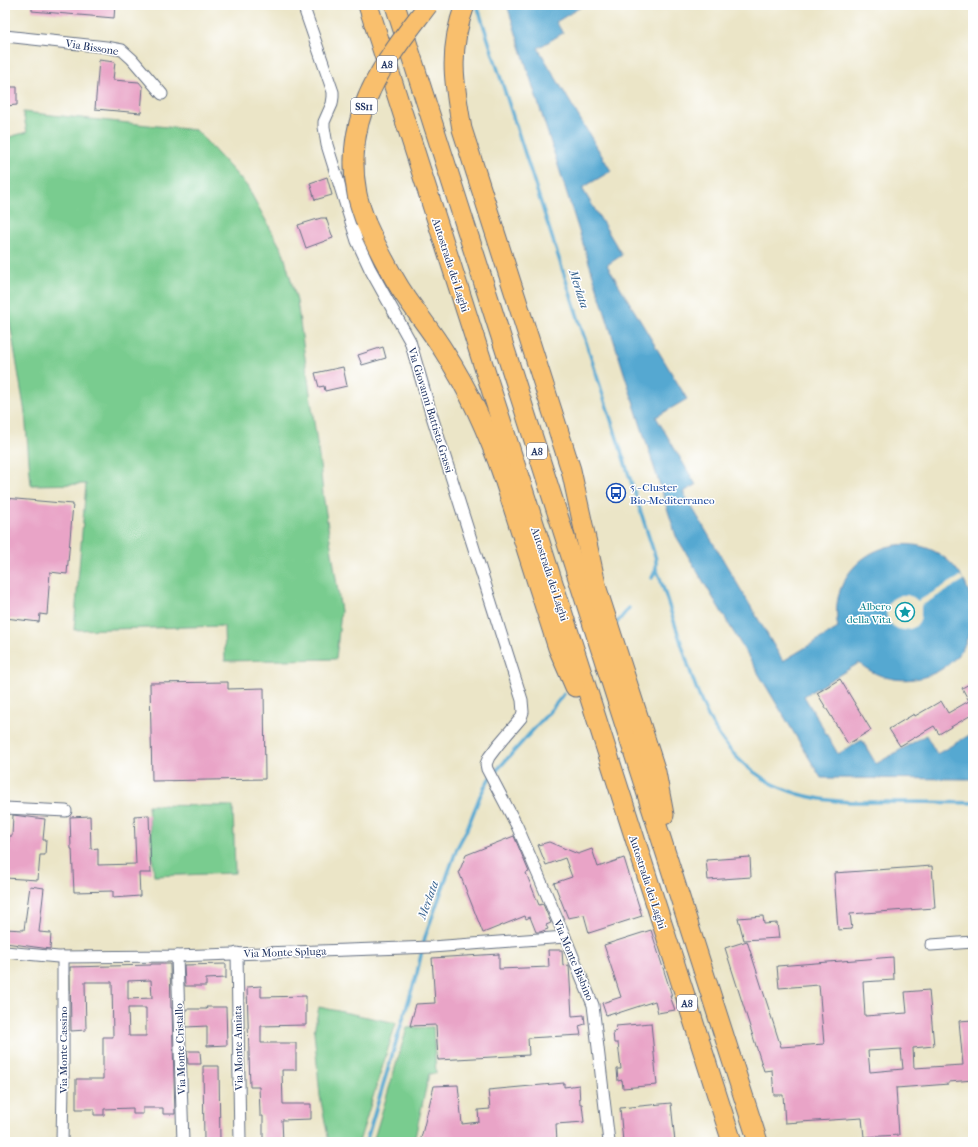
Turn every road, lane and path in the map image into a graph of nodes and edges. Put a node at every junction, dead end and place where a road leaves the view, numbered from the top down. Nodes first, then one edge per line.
1 (303, 5) edge
2 (368, 5) edge
3 (395, 5) edge
4 (428, 5) edge
5 (465, 5) edge
6 (5, 36) edge
7 (162, 94) dead end
8 (617, 786) junction
9 (5, 808) edge
10 (509, 810) joint
11 (66, 811) dead end
12 (680, 897) junction
13 (565, 937) junction
14 (973, 942) edge
15 (931, 945) dead end
16 (5, 952) edge
17 (237, 953) junction
18 (177, 956) junction
19 (64, 957) junction
20 (62, 1142) edge
21 (183, 1142) edge
22 (240, 1142) edge
23 (609, 1142) edge
24 (732, 1142) edge
25 (758, 1142) edge

1 - 10 street, Via Giovanni Battista Grassi
2 - 8 highway, Autostrada dei Laghi / A8
3 - 12 highway, A8
4 - 8 highway, SS11, bridge
5 - 12 highway
6 - 7 street, Via Bissone
8 - 24 highway, Autostrada dei Laghi / A8
9 - 11 street
10 - 13 street, Via Monte Bisbino
12 - 25 highway, A8
13 - 17 street, Via Monte Spluga
13 - 23 street, Via Monte Bisbino
14 - 15 street
16 - 19 street, Via Monte Spluga
17 - 18 street, Via Monte Spluga
17 - 22 street, Via Monte Amiata
18 - 19 street, Via Monte Spluga
18 - 21 street, Via Monte Cristallo
19 - 20 street, Via Monte Cassino

